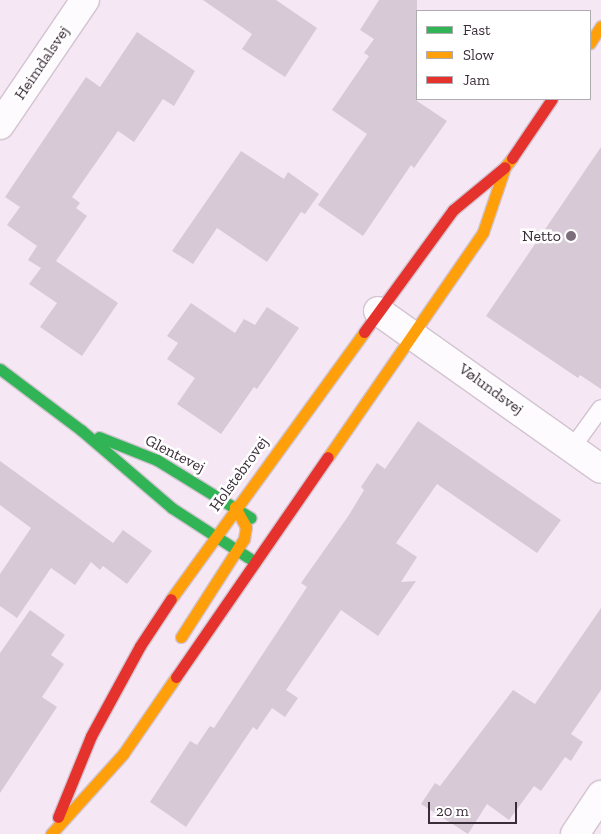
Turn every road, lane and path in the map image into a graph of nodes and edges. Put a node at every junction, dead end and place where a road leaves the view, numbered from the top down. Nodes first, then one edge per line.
1 (85, 0) edge
2 (601, 26) edge
3 (591, 41) edge
4 (551, 100) edge
5 (0, 125) edge
6 (505, 167) junction
7 (378, 311) junction
8 (413, 333) junction
9 (0, 369) edge
10 (601, 408) edge
11 (80, 430) junction
12 (572, 448) junction
13 (601, 469) edge
14 (235, 507) junction
15 (267, 528) junction
16 (215, 536) junction
17 (238, 551) junction
18 (255, 562) junction
19 (175, 647) dead end
20 (130, 721) dead end
21 (123, 754) junction
22 (601, 796) edge
23 (51, 834) edge
24 (575, 834) edge

1 - 5 street, Heimdalsvej
2 - 3 main road
4 - 6 main road, Holstebrovej
6 - 7 main road, Holstebrovej
6 - 8 main road, Holstebrovej
7 - 8 street, Vølundsvej
7 - 14 main road, Holstebrovej
8 - 12 street, Vølundsvej
8 - 15 main road, Holstebrovej
9 - 11 main road, Glentevej
10 - 12 lane
11 - 14 main road, Glentevej
11 - 16 main road, Glentevej
12 - 13 street, Vølundsvej
14 - 15 main road, Glentevej
14 - 16 main road, Holstebrovej
14 - 17 main road
15 - 18 main road, Holstebrovej
16 - 17 main road, Glentevej
16 - 23 main road, Holstebrovej
17 - 18 main road, Glentevej
17 - 19 main road
18 - 21 main road, Holstebrovej
20 - 21 main road
21 - 23 main road, Holstebrovej
22 - 24 street

